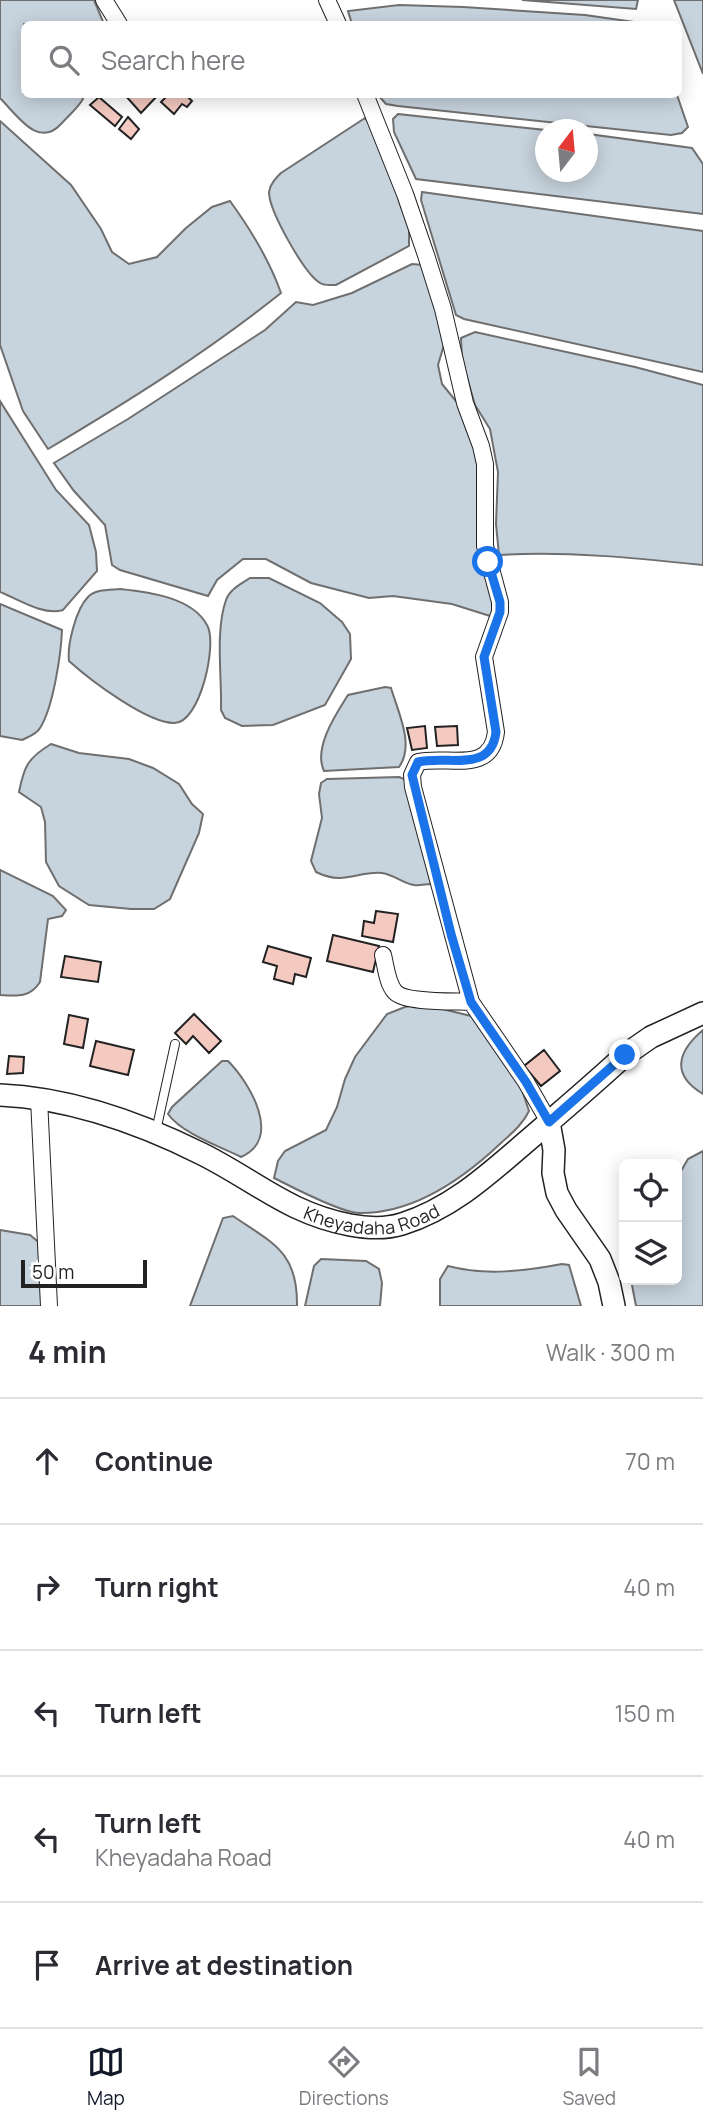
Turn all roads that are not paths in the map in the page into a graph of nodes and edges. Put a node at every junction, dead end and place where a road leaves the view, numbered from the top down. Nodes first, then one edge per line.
1 (104, 0) edge
2 (327, 0) edge
3 (117, 21) edge
4 (337, 21) edge
5 (367, 98) edge
6 (383, 956) dead end
7 (471, 1002) junction
8 (703, 1013) edge
9 (175, 1044) dead end
10 (0, 1095) edge
11 (39, 1100) junction
12 (549, 1122) junction
13 (156, 1133) junction
14 (49, 1306) edge
15 (614, 1306) edge

1 - 3 street
2 - 4 street
5 - 7 street
6 - 7 street
7 - 12 street
8 - 12 main road, Kheyadaha Road
9 - 13 lane
10 - 11 main road, Kheyadaha Road
11 - 13 main road, Kheyadaha Road
11 - 14 street
12 - 13 main road, Kheyadaha Road
12 - 15 main road

